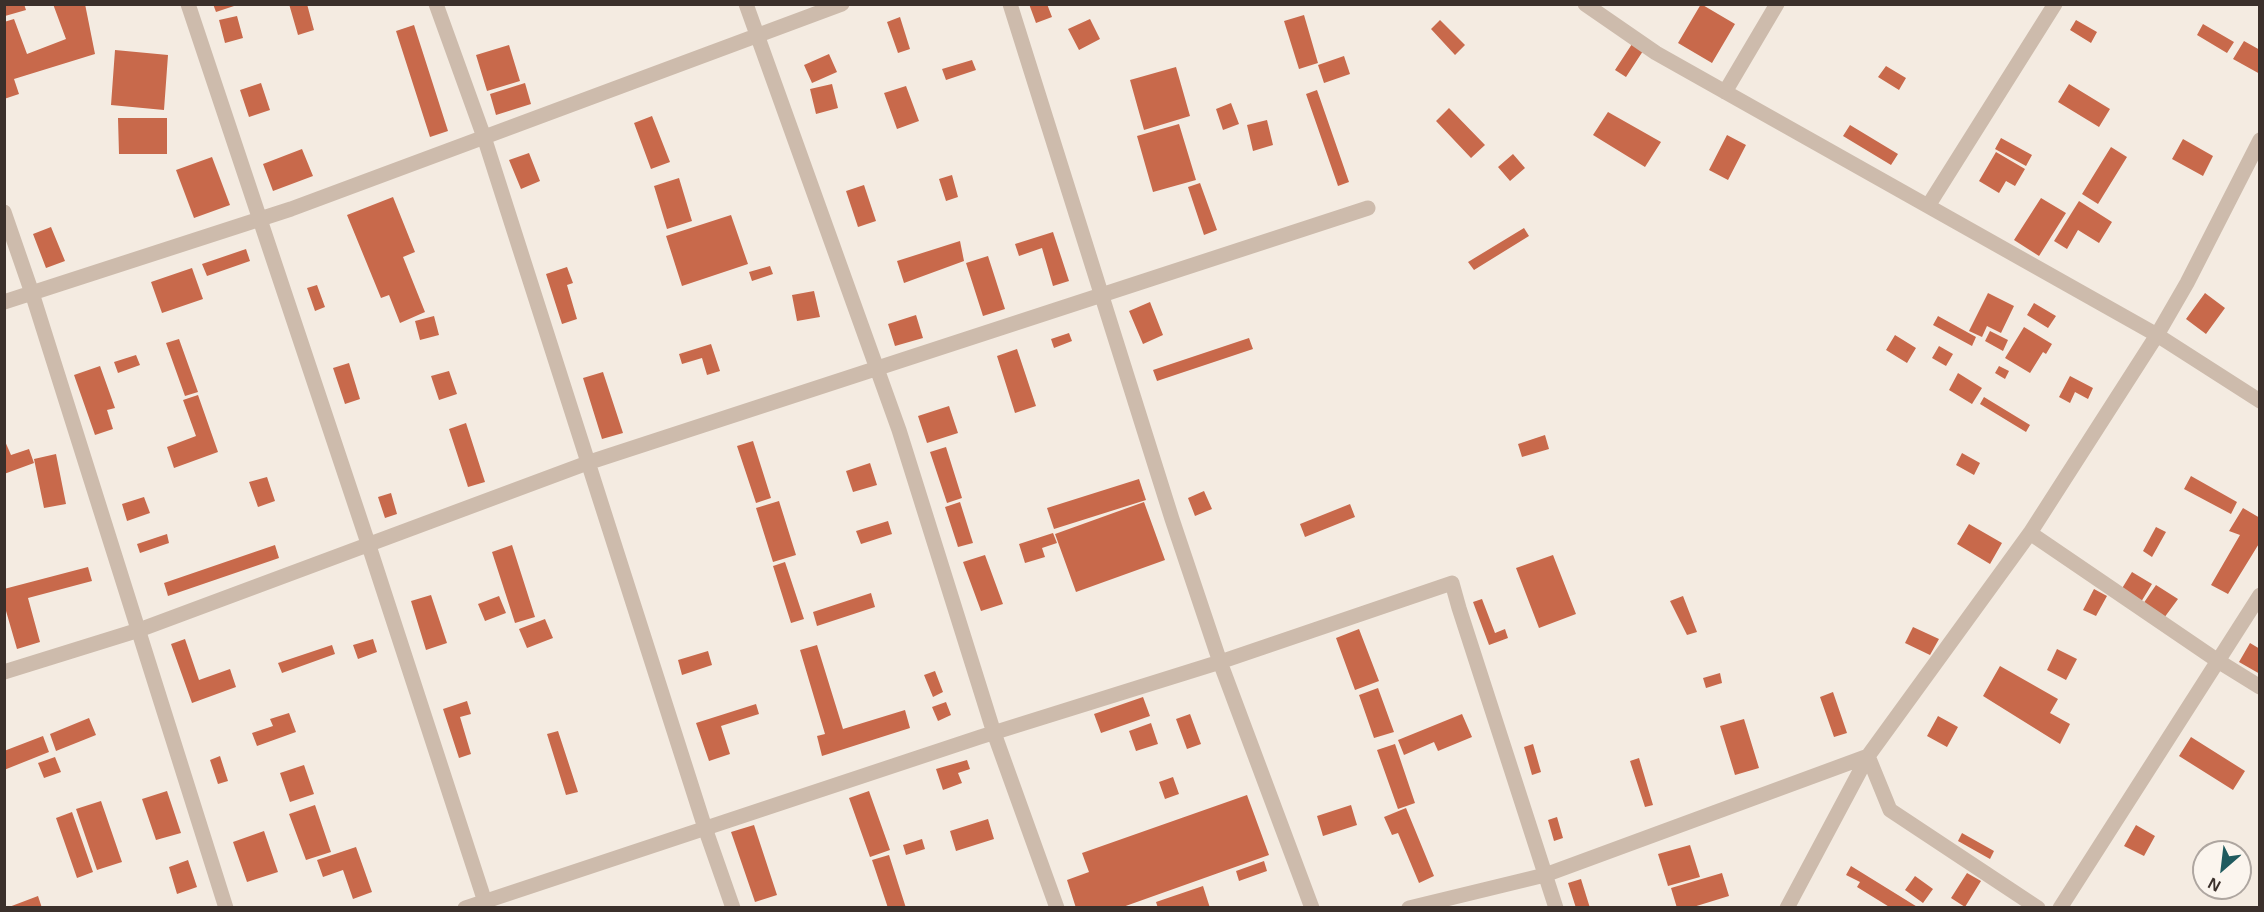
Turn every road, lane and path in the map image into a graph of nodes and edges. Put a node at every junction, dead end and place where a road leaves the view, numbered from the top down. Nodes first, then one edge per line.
1 (188, 4) edge
2 (436, 4) edge
3 (746, 4) edge
4 (842, 4) edge
5 (1010, 4) edge
6 (1585, 4) edge
7 (1777, 4) edge
8 (2055, 4) edge
9 (758, 36) junction
10 (1725, 92) junction
11 (484, 137) junction
12 (2259, 140) edge
13 (1928, 206) junction
14 (1368, 208) dead end
15 (4, 212) edge
16 (261, 219) junction
17 (32, 293) junction
18 (1101, 296) junction
19 (4, 302) edge
20 (2157, 335) junction
21 (877, 370) junction
22 (2259, 401) edge
23 (590, 462) junction
24 (2030, 533) junction
25 (369, 546) junction
26 (2259, 595) edge
27 (139, 630) junction
28 (2218, 661) junction
29 (1220, 662) junction
30 (4, 672) edge
31 (2259, 687) edge
32 (994, 733) junction
33 (1868, 756) junction
34 (705, 828) junction
35 (1545, 875) junction
36 (486, 904) edge
37 (225, 908) edge
38 (465, 908) edge
39 (733, 908) edge
40 (1057, 908) edge
41 (1312, 908) edge
42 (1409, 908) edge
43 (1556, 908) edge
44 (1787, 908) edge
45 (2038, 908) edge
46 (2060, 908) edge

1 - 16 street
2 - 11 street
3 - 9 street
4 - 9 street
5 - 18 street
6 - 10 street
7 - 10 street
8 - 13 street
9 - 11 street
9 - 21 street
10 - 13 street
11 - 16 street
11 - 23 street
12 - 20 street
13 - 20 street
14 - 18 street
15 - 17 street
16 - 17 street
16 - 25 street
17 - 19 street
17 - 27 street
18 - 21 street
18 - 29 street
20 - 22 street
20 - 24 street
21 - 23 street
21 - 32 street
23 - 25 street
23 - 34 street
24 - 28 street
24 - 33 street
25 - 27 street
25 - 36 street
26 - 28 street
27 - 30 street
27 - 37 street
28 - 31 street
28 - 46 street
29 - 32 street
29 - 35 street
29 - 41 street
32 - 34 street
32 - 40 street
33 - 35 street
33 - 44 street
33 - 45 street
34 - 36 street
34 - 39 street
35 - 42 street
35 - 43 street
36 - 38 street

